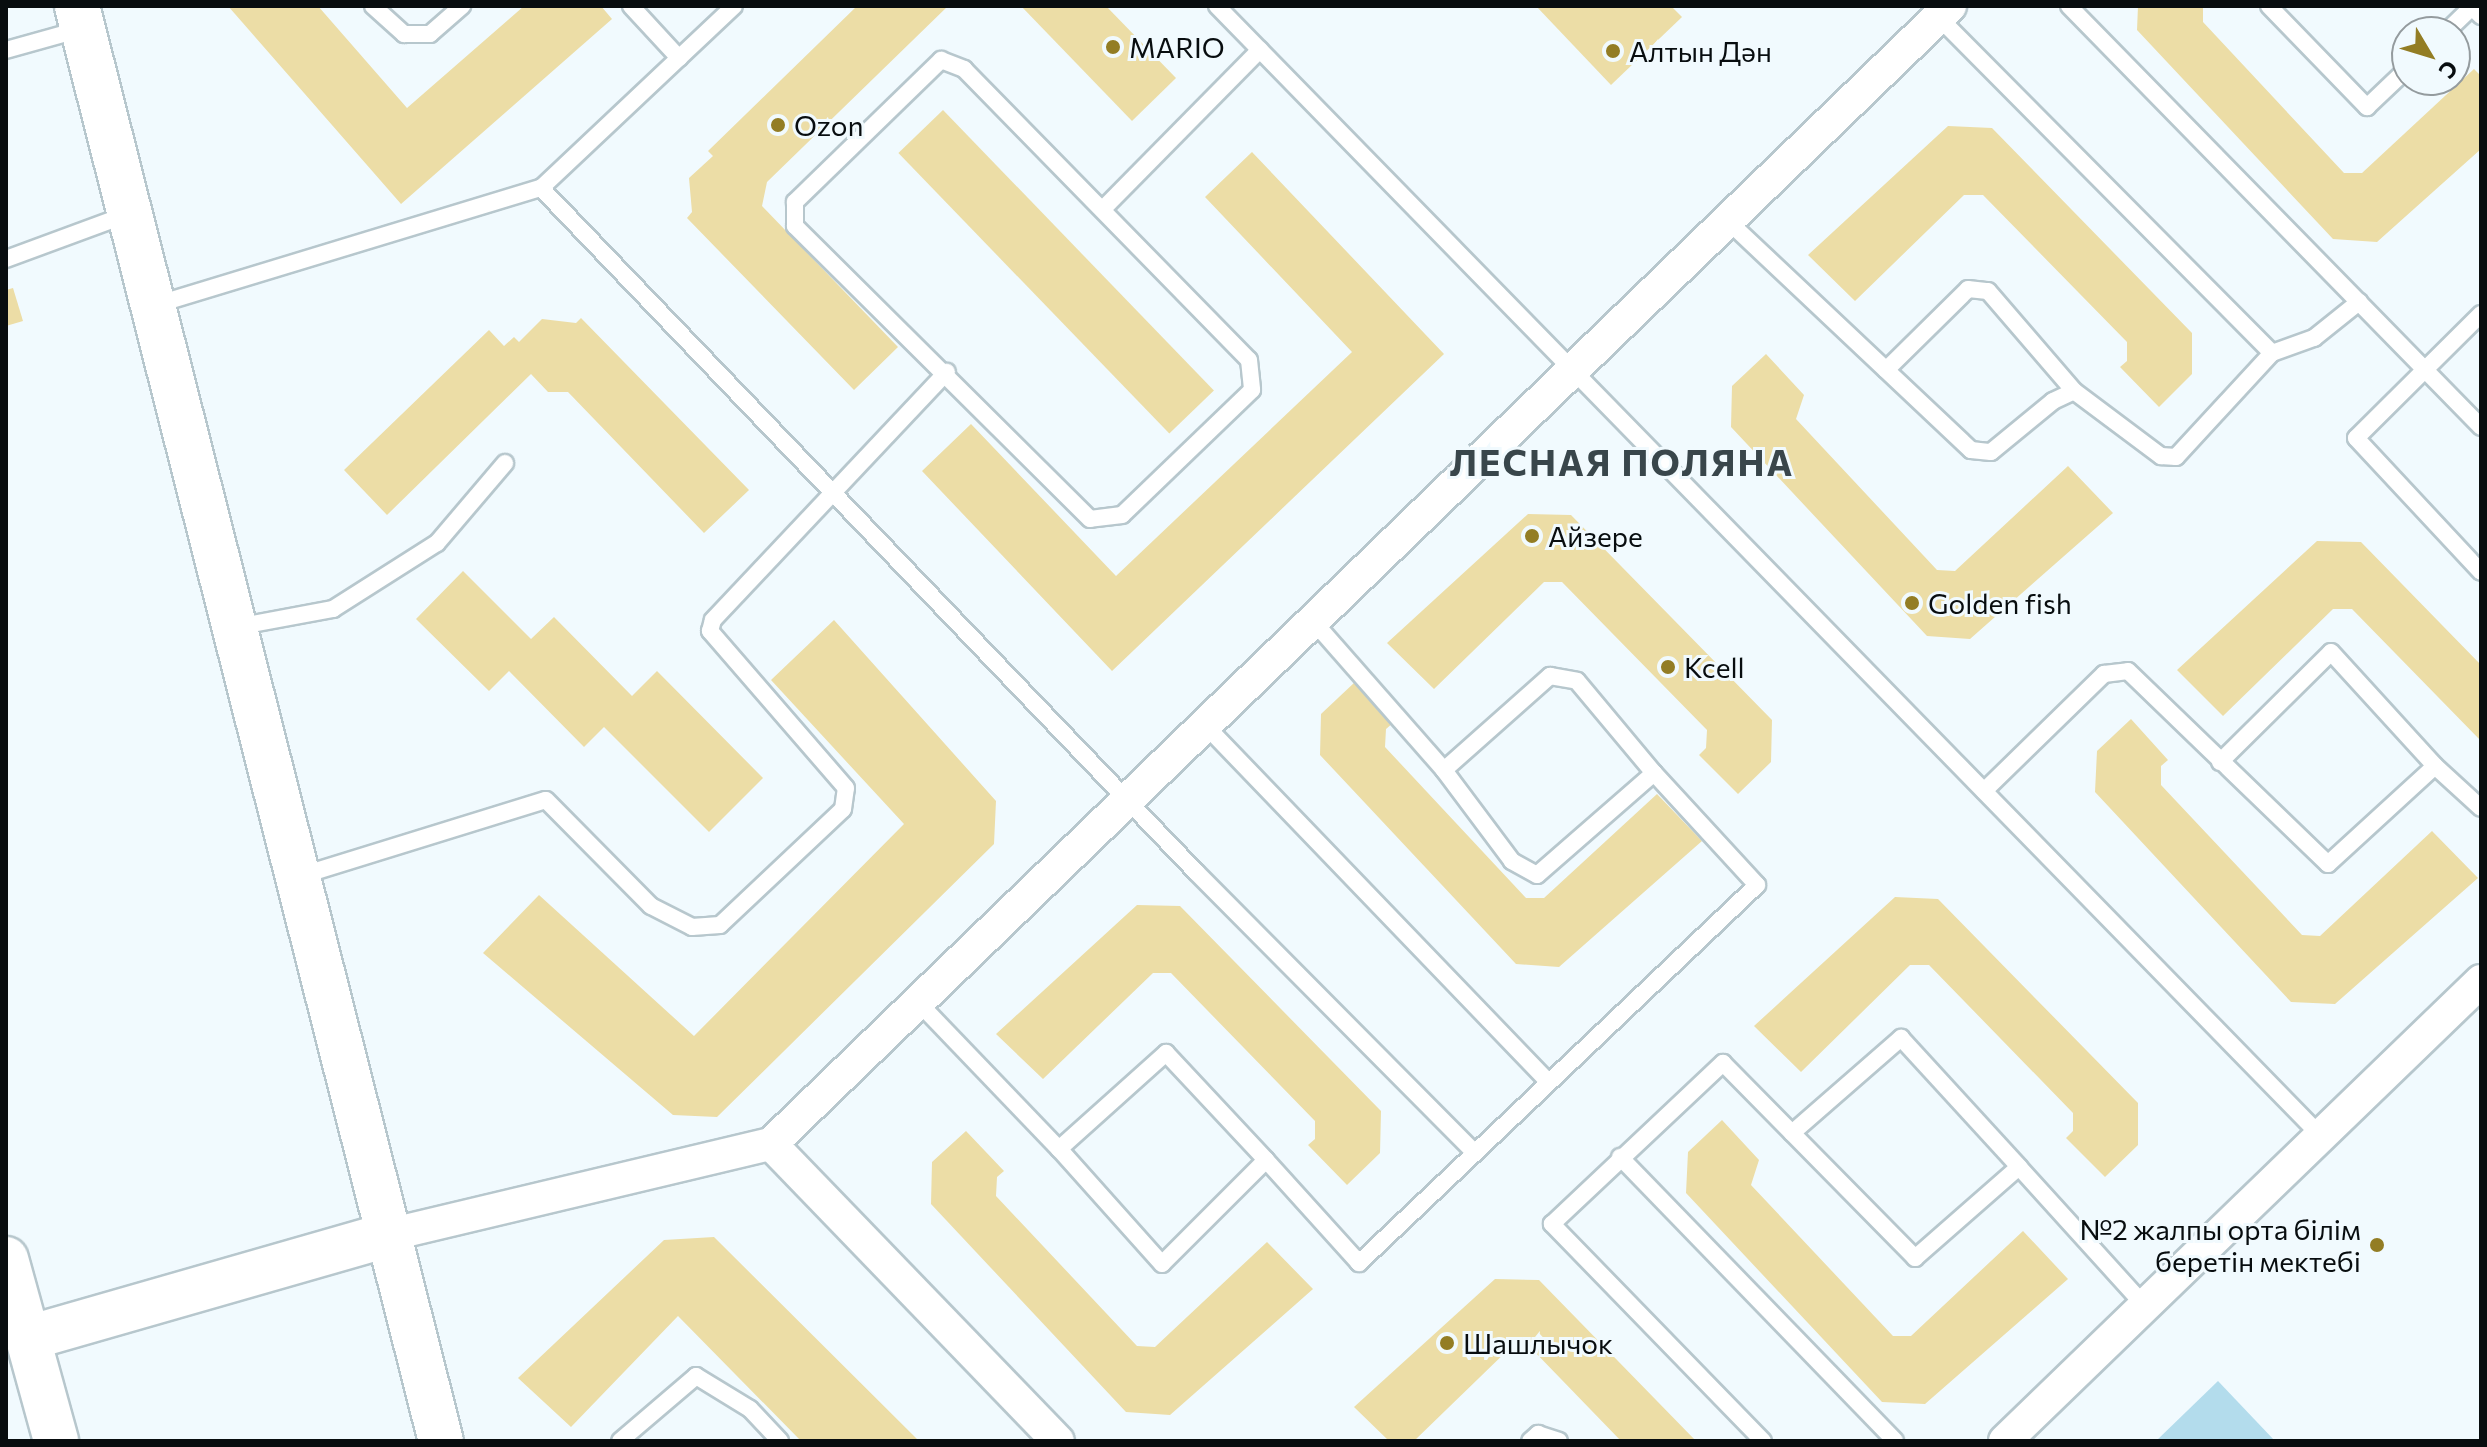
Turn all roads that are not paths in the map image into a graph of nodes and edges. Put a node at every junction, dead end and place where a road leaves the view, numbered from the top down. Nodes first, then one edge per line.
1 (373, 6) edge
2 (462, 6) edge
3 (631, 6) edge
4 (734, 6) edge
5 (1217, 6) edge
6 (2069, 6) edge
7 (2269, 6) edge
8 (1944, 11) edge
9 (80, 17) edge
10 (6, 50) edge
11 (1260, 50) junction
12 (679, 58) junction
13 (2391, 84) edge
14 (541, 188) junction
15 (1104, 208) junction
16 (130, 214) junction
17 (1728, 221) junction
18 (6, 259) edge
19 (2359, 302) junction
20 (153, 305) junction
21 (2481, 314) edge
22 (2272, 353) junction
23 (2423, 368) junction
24 (1573, 370) junction
25 (1886, 370) junction
26 (947, 372) junction
27 (2074, 391) junction
28 (2481, 427) edge
29 (505, 463) dead end
30 (831, 488) junction
31 (2481, 572) edge
32 (1313, 621) junction
33 (234, 628) junction
34 (1205, 725) junction
35 (2220, 762) junction
36 (2435, 766) junction
37 (1444, 770) junction
38 (1654, 773) junction
39 (1984, 791) junction
40 (1127, 801) junction
41 (2481, 808) edge
42 (298, 877) junction
43 (2481, 981) edge
44 (918, 1002) junction
45 (1547, 1081) junction
46 (1792, 1133) junction
47 (2321, 1136) junction
48 (771, 1144) junction
49 (1059, 1149) junction
50 (1473, 1151) junction
51 (1620, 1157) junction
52 (1266, 1160) junction
53 (2019, 1167) junction
54 (388, 1235) junction
55 (6, 1259) edge
56 (2145, 1306) junction
57 (17, 1341) edge
58 (56, 1441) edge
59 (441, 1441) edge
60 (620, 1441) edge
61 (780, 1441) edge
62 (1058, 1441) edge
63 (1530, 1441) edge
64 (1559, 1441) edge
65 (1763, 1441) edge
66 (1895, 1441) edge
67 (2005, 1441) edge

1 - 2 lane
3 - 12 lane
4 - 12 lane
5 - 11 lane
6 - 19 lane
7 - 13 lane
8 - 17 street
8 - 22 lane
9 - 10 lane
9 - 16 street
11 - 15 lane
11 - 24 lane
12 - 14 lane
14 - 20 lane
14 - 30 lane
15 - 26 lane
15 - 26 lane
16 - 18 lane
16 - 20 street
17 - 24 street
17 - 25 lane
19 - 22 lane
19 - 23 lane
20 - 33 street
21 - 23 lane
22 - 27 lane
23 - 28 lane
23 - 31 lane
24 - 32 street
24 - 39 lane
25 - 27 lane
25 - 27 lane
26 - 30 lane
29 - 33 lane
30 - 40 lane
30 - 42 lane
32 - 34 street
32 - 37 lane
33 - 42 street
34 - 40 street
34 - 45 lane
35 - 36 lane
35 - 36 lane
35 - 39 lane
36 - 41 lane
37 - 38 lane
37 - 38 lane
38 - 45 lane
39 - 47 lane
40 - 44 street
40 - 50 lane
42 - 54 street
43 - 47 street
44 - 48 street
44 - 49 lane
45 - 50 lane
46 - 51 lane
46 - 53 lane
46 - 53 lane
47 - 56 street
48 - 54 street
48 - 62 street
49 - 52 lane
49 - 52 lane
50 - 52 lane
51 - 65 lane
51 - 66 lane
53 - 56 lane
54 - 57 street
54 - 59 street
55 - 57 street
56 - 67 street
57 - 58 street
60 - 61 lane
63 - 64 lane

